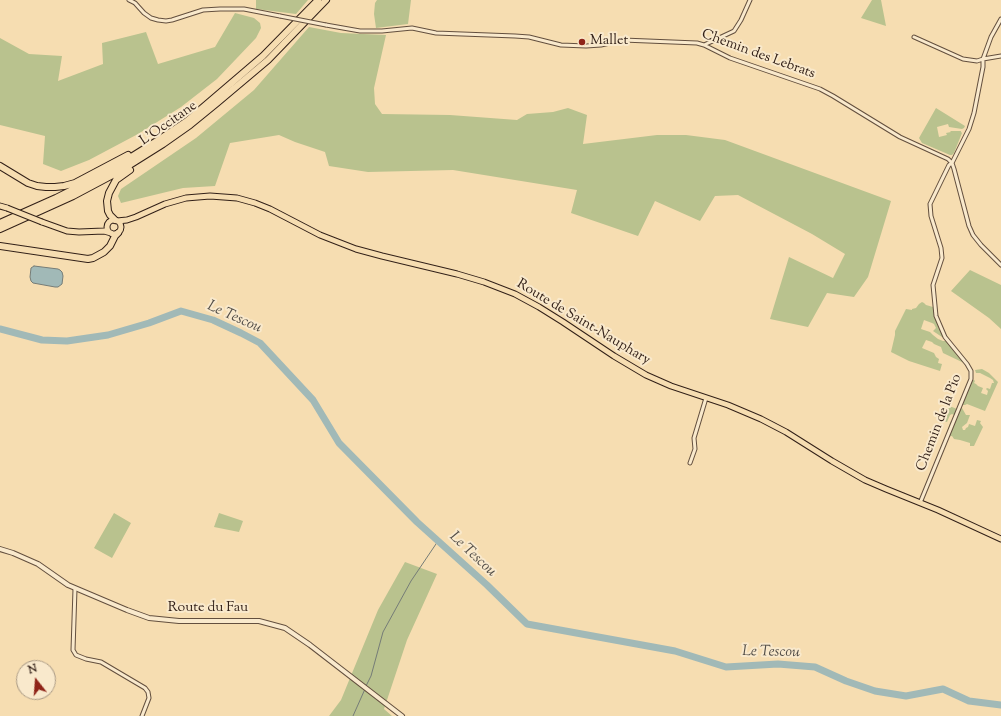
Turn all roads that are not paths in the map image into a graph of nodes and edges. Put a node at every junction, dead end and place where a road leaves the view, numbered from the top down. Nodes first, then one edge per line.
1 (129, 0) edge
2 (318, 0) edge
3 (326, 0) edge
4 (750, 0) edge
5 (1001, 19) edge
6 (914, 37) dead end
7 (704, 45) junction
8 (1001, 56) edge
9 (983, 59) junction
10 (162, 142) junction
11 (952, 163) junction
12 (0, 166) edge
13 (0, 206) edge
14 (136, 217) junction
15 (116, 221) junction
16 (0, 223) edge
17 (108, 224) junction
18 (0, 229) edge
19 (89, 232) junction
20 (117, 232) junction
21 (0, 246) edge
22 (1001, 265) edge
23 (706, 398) junction
24 (690, 463) dead end
25 (920, 502) junction
26 (1001, 539) edge
27 (0, 549) edge
28 (75, 589) junction
29 (142, 716) edge
30 (402, 716) edge

1 - 7 street, Chemin des Lebrats, bridge
2 - 10 highway, L'Occitane
3 - 10 highway, L'Occitane
4 - 7 street
5 - 9 street, Chemin de la Pio
6 - 9 street
7 - 11 street, Chemin des Lebrats
8 - 9 street
9 - 11 street, Chemin de la Pio
10 - 12 highway
10 - 15 highway
10 - 16 highway, L'Occitane
10 - 18 highway, L'Occitane
11 - 22 street
11 - 25 street, Chemin de la Pio
13 - 19 main road, bridge
14 - 15 main road, Route de Saint-Nauphary
14 - 20 main road, Route de Saint-Nauphary
14 - 23 main road, Route de Saint-Nauphary
15 - 17 main road
15 - 20 main road
17 - 19 main road
17 - 20 main road
19 - 20 main road
20 - 21 highway
23 - 24 street
23 - 25 main road, Route de Saint-Nauphary
25 - 26 main road, Route de Saint-Nauphary
27 - 28 street, Route du Fau
28 - 29 street
28 - 30 street, Route du Fau

